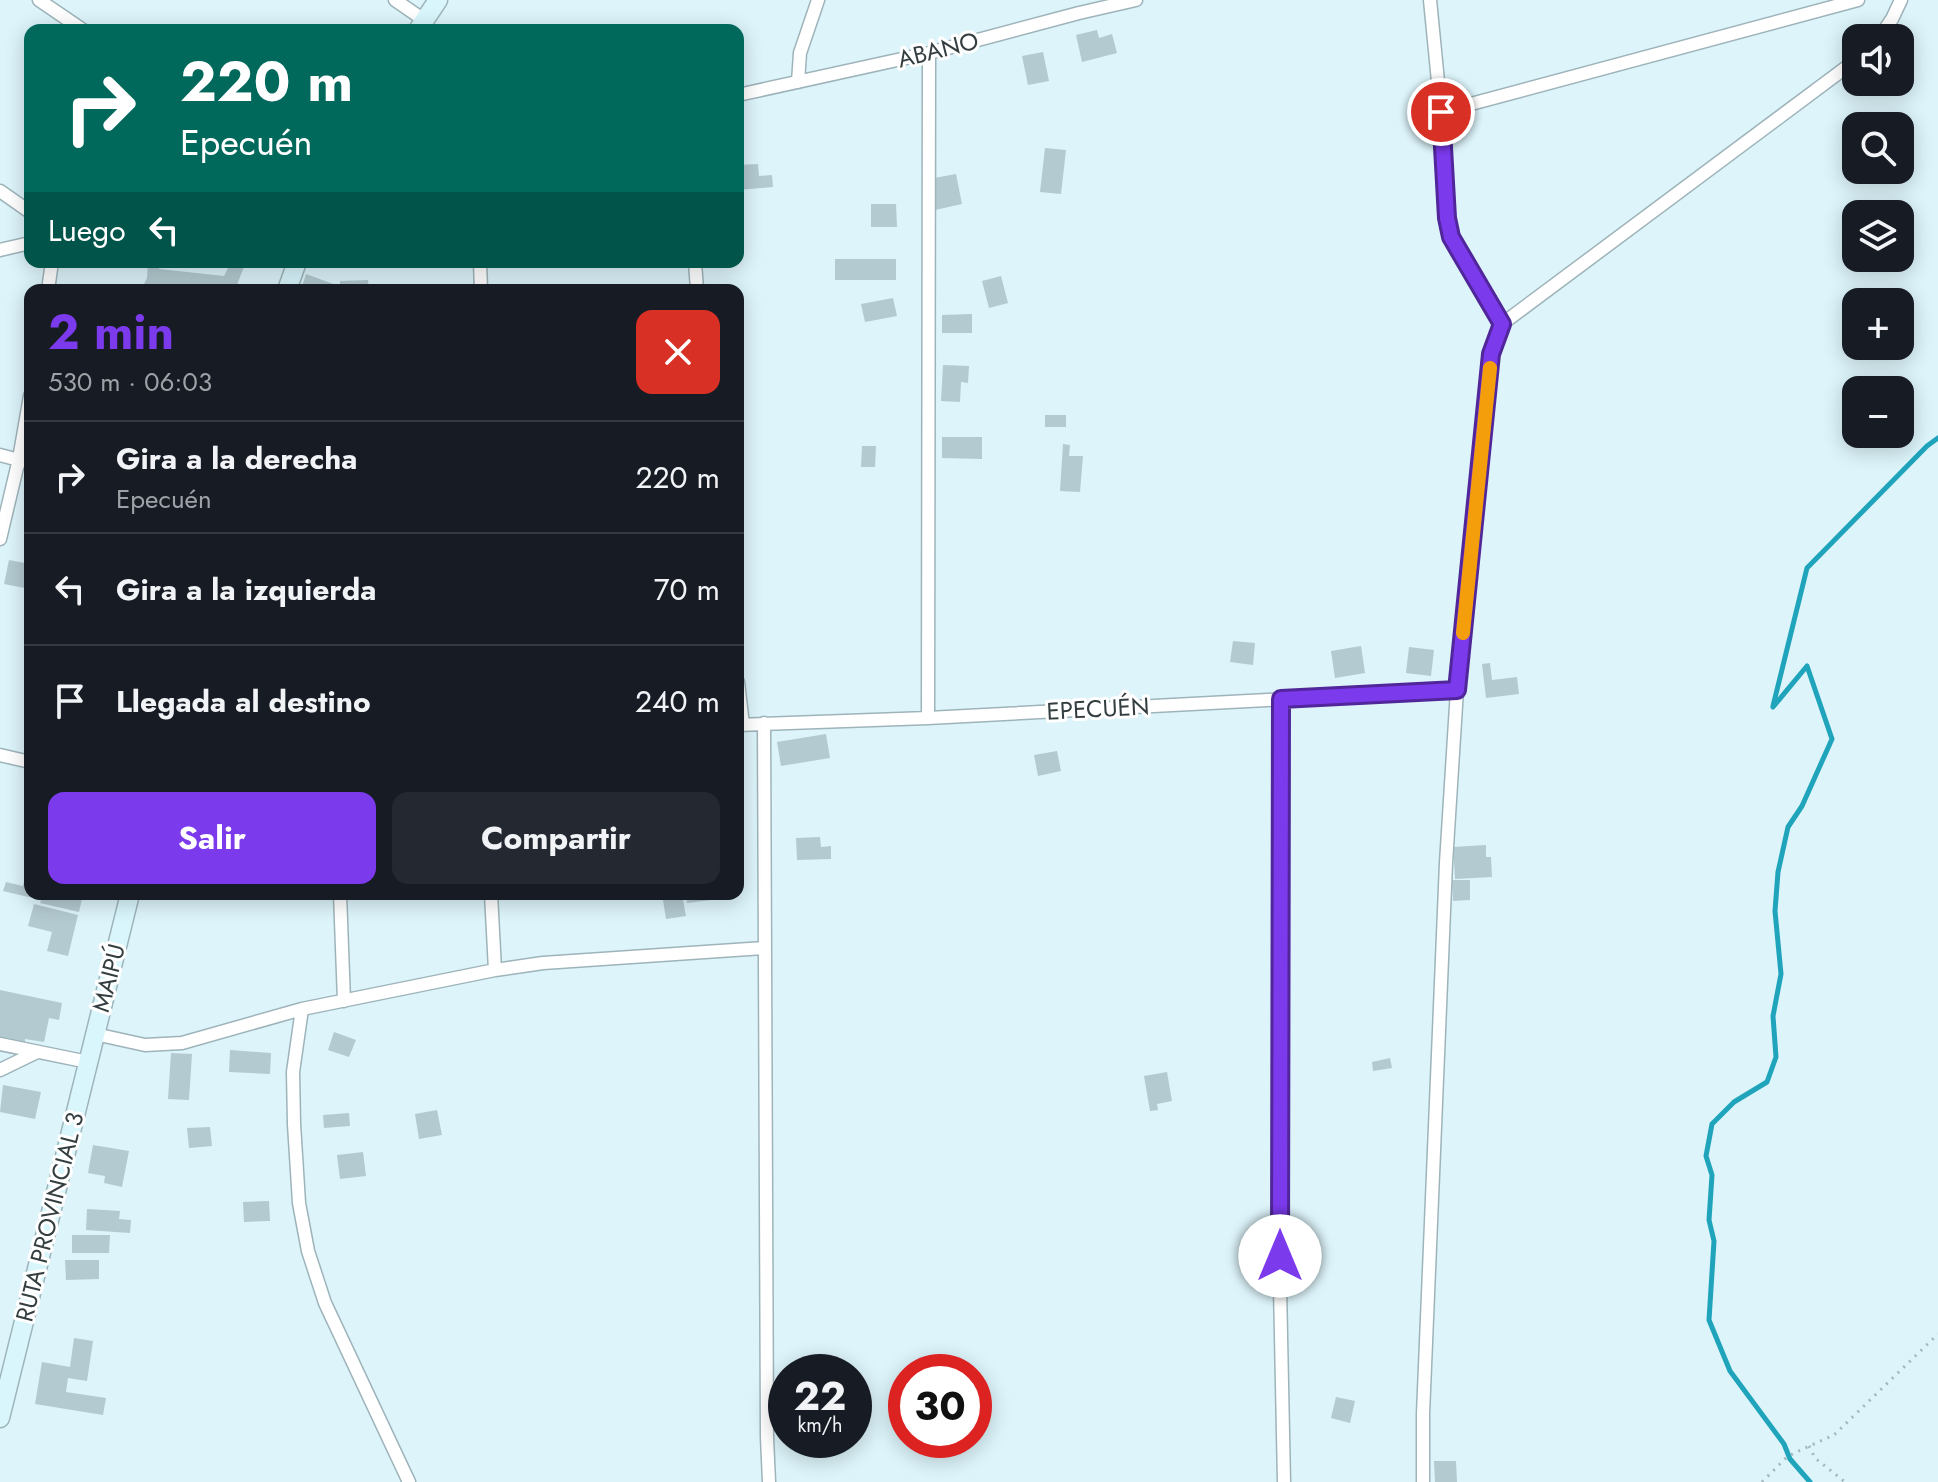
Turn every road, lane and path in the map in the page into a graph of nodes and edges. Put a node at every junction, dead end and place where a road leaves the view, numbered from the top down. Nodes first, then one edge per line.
1 (39, 0) edge
2 (395, 0) edge
3 (438, 0) edge
4 (818, 0) edge
5 (1083, 0) edge
6 (1136, 0) edge
7 (1430, 0) edge
8 (1858, 0) edge
9 (1901, 0) edge
10 (1079, 13) junction
11 (74, 24) edge
12 (420, 24) edge
13 (422, 24) edge
14 (1889, 24) edge
15 (929, 53) junction
16 (1842, 70) edge
17 (798, 82) junction
18 (744, 94) edge
19 (1441, 112) junction
20 (0, 191) edge
21 (24, 208) edge
22 (24, 244) edge
23 (0, 250) edge
24 (1502, 324) junction
25 (0, 455) edge
26 (24, 461) edge
27 (0, 539) edge
28 (1457, 690) junction
29 (1281, 699) junction
30 (928, 718) junction
31 (764, 723) junction
32 (744, 725) edge
33 (0, 755) edge
34 (24, 761) edge
35 (128, 900) edge
36 (340, 900) edge
37 (491, 900) edge
38 (764, 948) junction
39 (495, 970) junction
40 (344, 1001) junction
41 (302, 1009) junction
42 (95, 1034) junction
43 (0, 1044) edge
44 (37, 1051) junction
45 (88, 1062) junction
46 (0, 1070) edge
47 (1938, 1334) edge
48 (6, 1365) edge
49 (0, 1418) edge
50 (1809, 1446) junction
51 (409, 1482) edge
52 (769, 1482) edge
53 (1284, 1482) edge
54 (1423, 1482) edge
55 (1762, 1482) edge
56 (1845, 1482) edge

1 - 11 street
2 - 12 street
3 - 13 main road
4 - 17 street
5 - 10 street
6 - 10 street, ABANO
7 - 19 street
8 - 19 street
9 - 14 street
10 - 15 street, ABANO
15 - 17 street, ABANO
15 - 30 street
16 - 24 street
17 - 18 street, ABANO
19 - 24 street
20 - 21 street
22 - 23 street
24 - 28 street
25 - 26 street
26 - 27 street
28 - 29 street, EPECUÉN
28 - 54 street
29 - 30 street, EPECUÉN
29 - 53 street
30 - 31 street, EPECUÉN
31 - 32 street, EPECUÉN
31 - 38 street
33 - 34 street
35 - 42 main road, MAIPÚ
36 - 40 street
37 - 39 street
38 - 39 street
38 - 52 street
39 - 40 street
40 - 41 street
41 - 42 street
41 - 51 street
42 - 45 main road, MAIPÚ
43 - 44 street
44 - 45 street
44 - 46 street
45 - 48 main road, RUTA PROVINCIAL 3
47 - 50 path
48 - 49 main road, RUTA PROVINCIAL 3
50 - 55 path
50 - 56 path

